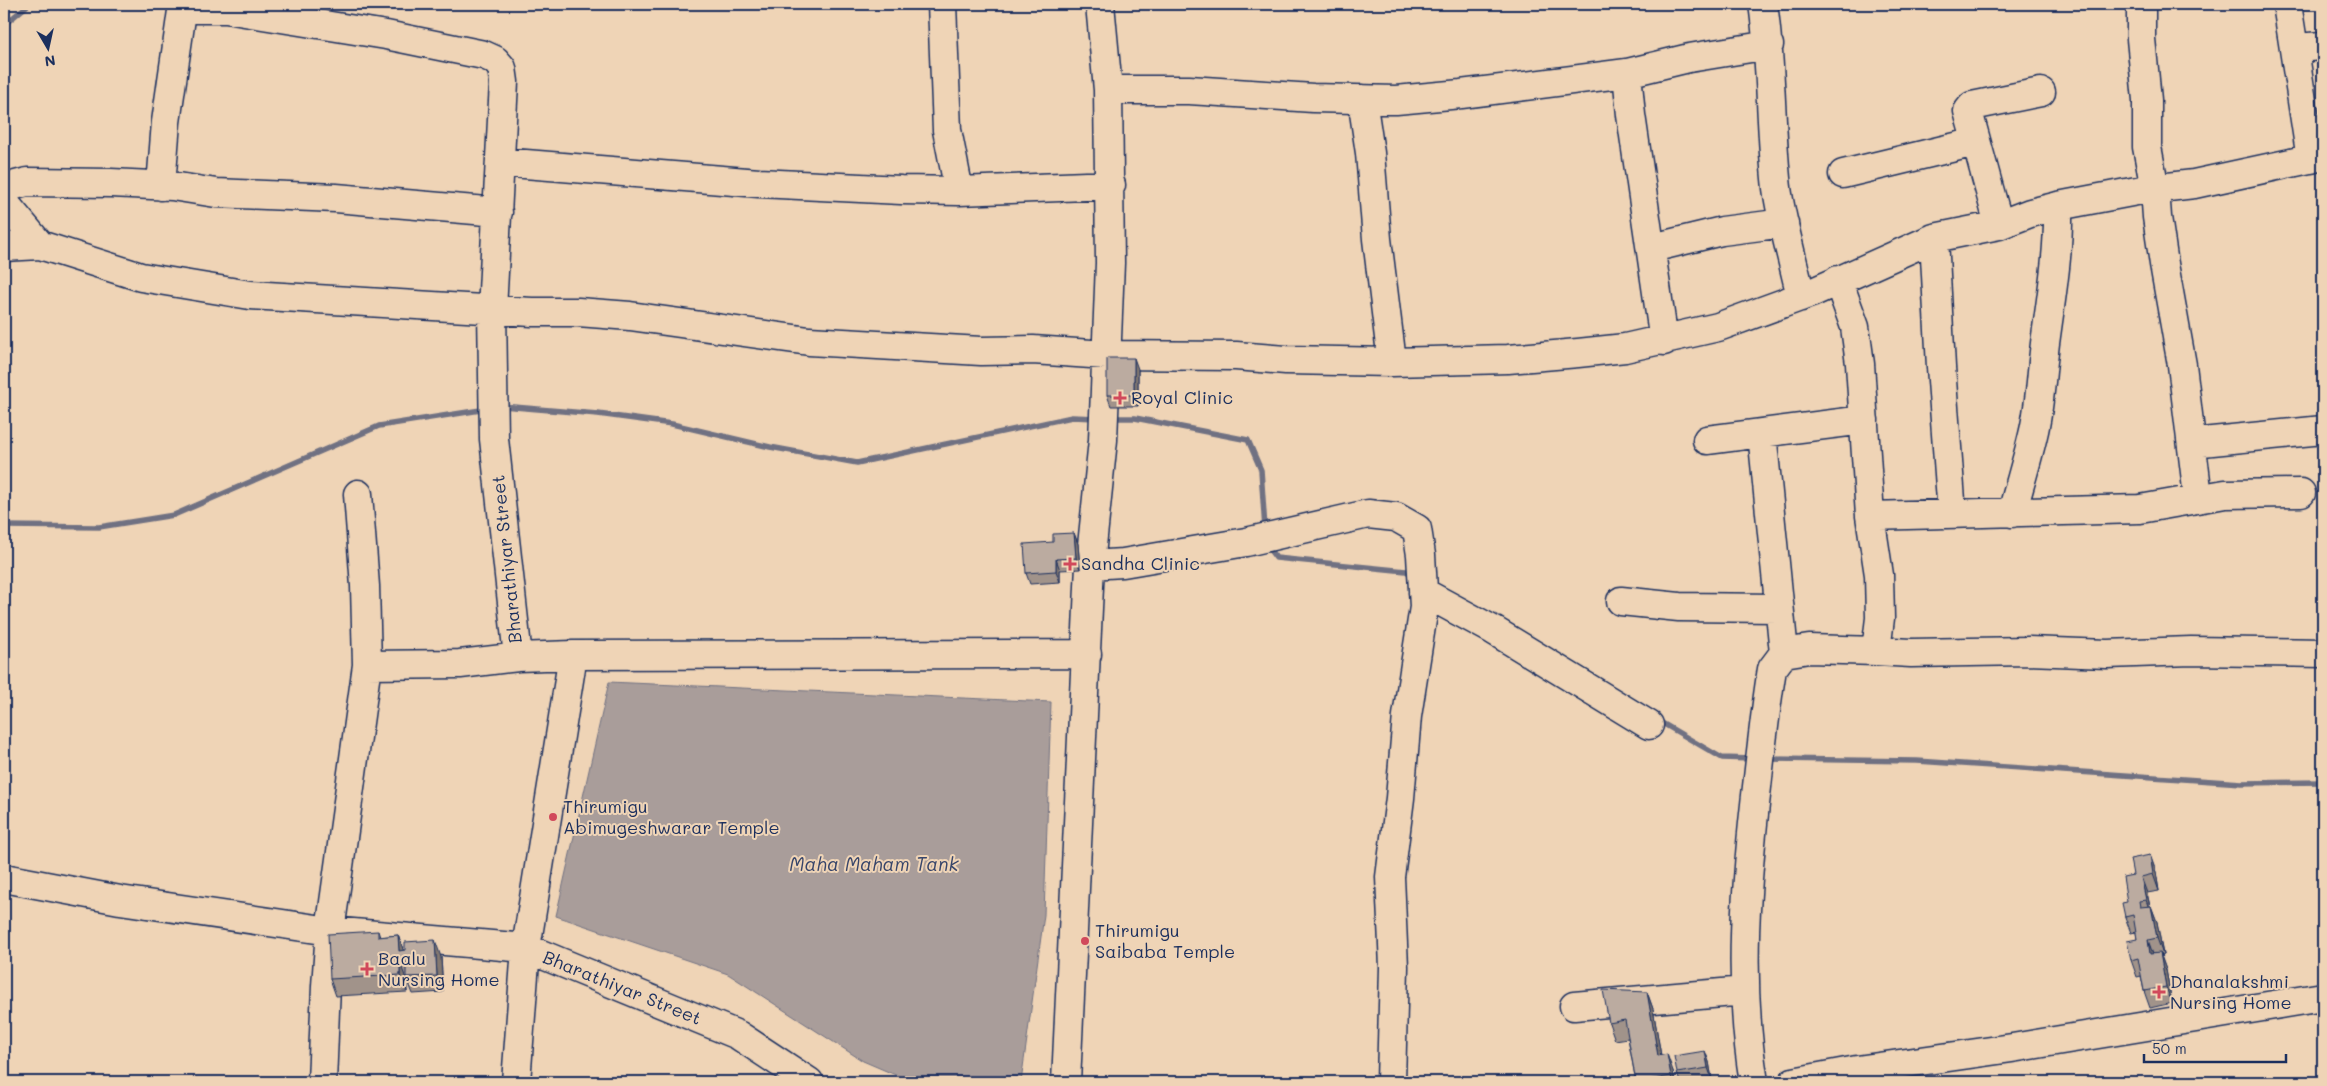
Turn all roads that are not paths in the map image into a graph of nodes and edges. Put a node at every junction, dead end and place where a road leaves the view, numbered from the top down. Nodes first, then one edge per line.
1 (942, 4) edge
2 (1100, 4) edge
3 (1763, 4) edge
4 (2141, 4) edge
5 (2286, 4) edge
6 (182, 6) edge
7 (1769, 45) junction
8 (2323, 46) edge
9 (2294, 48) junction
10 (1627, 72) junction
11 (1108, 90) junction
12 (2041, 92) dead end
13 (1362, 99) junction
14 (1976, 142) junction
15 (2317, 157) edge
16 (501, 162) junction
17 (1843, 174) dead end
18 (1111, 185) junction
19 (161, 186) junction
20 (4, 188) edge
21 (2155, 188) junction
22 (959, 191) junction
23 (4, 202) edge
24 (2058, 206) junction
25 (498, 212) junction
26 (1784, 223) junction
27 (1999, 224) junction
28 (1934, 238) junction
29 (40, 245) junction
30 (4, 247) edge
31 (1652, 248) junction
32 (1838, 280) junction
33 (1801, 296) junction
34 (492, 310) junction
35 (1664, 341) junction
36 (1106, 355) junction
37 (1392, 362) junction
38 (1864, 420) junction
39 (2323, 430) edge
40 (1762, 433) junction
41 (1707, 440) dead end
42 (2192, 443) junction
43 (2301, 493) dead end
44 (358, 494) dead end
45 (2198, 497) junction
46 (2012, 513) junction
47 (1952, 514) junction
48 (1870, 516) junction
49 (1090, 565) junction
50 (1423, 600) junction
51 (1621, 601) dead end
52 (1778, 608) junction
53 (1876, 651) junction
54 (1784, 653) junction
55 (2323, 653) edge
56 (1087, 654) junction
57 (573, 655) junction
58 (518, 657) junction
59 (367, 665) junction
60 (1649, 725) dead end
61 (4, 878) edge
62 (330, 931) junction
63 (526, 948) junction
64 (1745, 991) junction
65 (2323, 997) edge
66 (1574, 1006) dead end
67 (1858, 1076) edge
68 (322, 1082) edge
69 (516, 1082) edge
70 (809, 1082) edge
71 (1066, 1082) edge
72 (1391, 1082) edge
73 (1754, 1082) edge
74 (1793, 1082) edge

1 - 22 street
2 - 11 street
3 - 7 street
4 - 21 street
5 - 9 street
6 - 16 street, Bharathiyar Street
6 - 19 street
7 - 10 street
7 - 26 street
8 - 9 street
9 - 15 street
10 - 13 street
10 - 31 street
11 - 13 street
11 - 18 street
12 - 14 street
13 - 37 street
14 - 17 street
14 - 27 street
15 - 21 street
16 - 22 street
16 - 25 street, Bharathiyar Street
18 - 22 street
18 - 36 street
19 - 20 street
19 - 25 street
21 - 24 street
21 - 42 street
23 - 29 street
24 - 27 street
24 - 46 street
25 - 34 street, Bharathiyar Street
26 - 31 street
26 - 33 street
27 - 28 street
28 - 32 street
28 - 47 street
29 - 30 street
29 - 34 street
31 - 35 street
32 - 33 street
32 - 38 street
33 - 35 street
34 - 36 street
34 - 58 street, Bharathiyar Street
35 - 37 street
36 - 37 street
36 - 49 street
38 - 40 street
38 - 48 street
39 - 42 street
40 - 41 street
40 - 52 street
42 - 45 street
43 - 45 street
44 - 59 street
45 - 46 street
46 - 47 street
47 - 48 street
48 - 53 street
49 - 50 street
49 - 56 street
50 - 60 street
50 - 72 street
51 - 52 street
52 - 54 street
53 - 54 street
53 - 55 street
54 - 64 street
56 - 57 street
56 - 71 street
57 - 58 street, Bharathiyar Street
57 - 63 street, Bharathiyar Street
58 - 59 street
59 - 62 street
61 - 62 street
62 - 63 street
62 - 68 street
63 - 69 street
63 - 70 street, Bharathiyar Street
64 - 66 street
64 - 73 street
65 - 67 street
67 - 74 street

